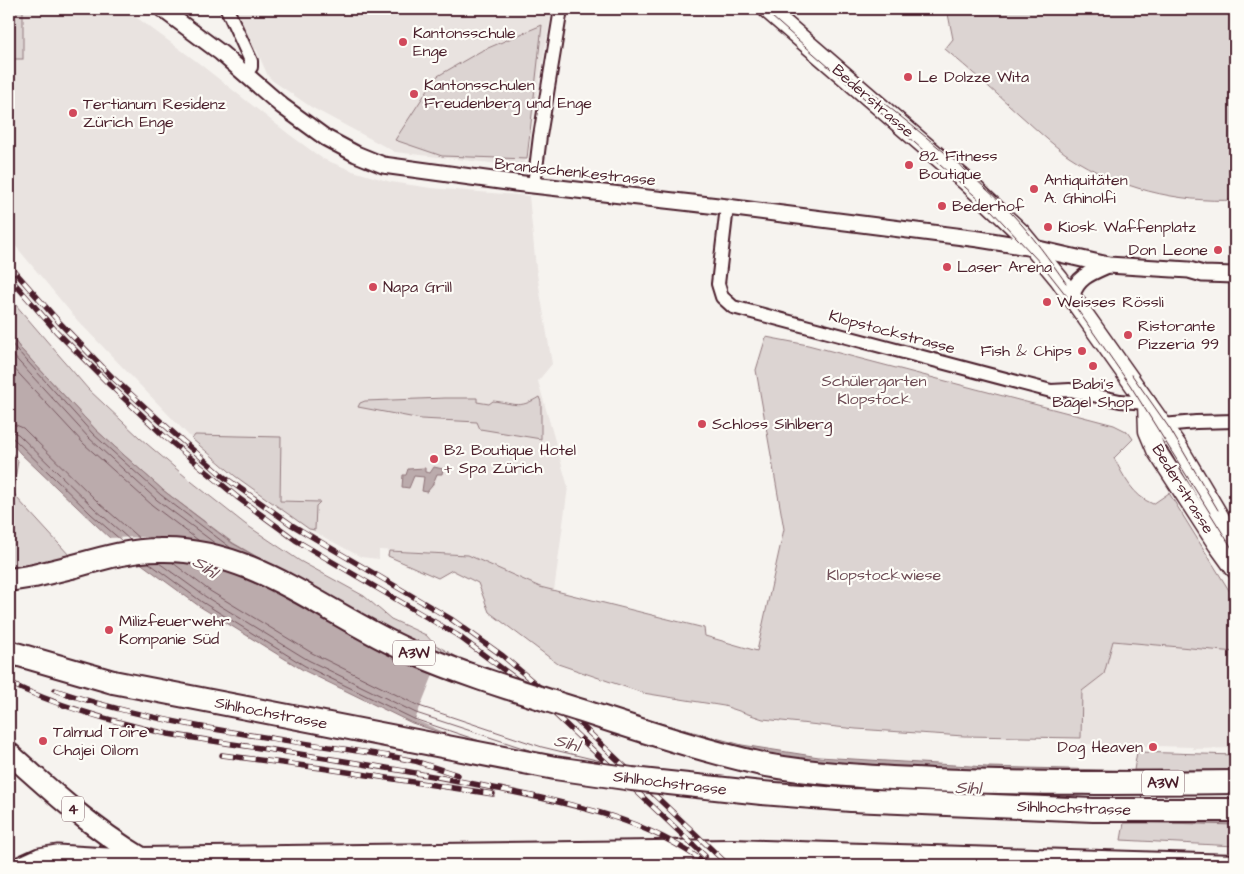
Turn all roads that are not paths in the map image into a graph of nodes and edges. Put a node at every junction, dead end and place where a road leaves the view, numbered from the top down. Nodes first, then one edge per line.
1 (162, 9) edge
2 (227, 9) edge
3 (561, 9) edge
4 (767, 9) edge
5 (245, 75) junction
6 (534, 185) junction
7 (727, 207) junction
8 (1034, 248) junction
9 (1108, 265) junction
10 (1235, 275) edge
11 (1072, 296) junction
12 (1147, 403) junction
13 (1235, 421) edge
14 (1163, 425) junction
15 (1235, 543) edge
16 (1235, 569) edge
17 (9, 580) edge
18 (9, 652) edge
19 (9, 752) edge
20 (1235, 782) edge
21 (1235, 810) edge
22 (71, 859) edge
23 (226, 861) edge
24 (148, 862) edge
25 (1072, 862) edge
26 (19, 865) edge
27 (1235, 865) edge

1 - 5 street, Brandschenkestrasse
2 - 5 street
3 - 6 street
4 - 8 main road, Bederstrasse
5 - 6 street, Brandschenkestrasse
6 - 7 street, Brandschenkestrasse
7 - 8 street, Brandschenkestrasse
7 - 12 street, Klopstockstrasse
8 - 9 street, Brandschenkestrasse
8 - 11 main road, Bederstrasse
9 - 10 street, Brandschenkestrasse
9 - 11 street
11 - 12 main road, Bederstrasse
12 - 14 main road, Bederstrasse
12 - 16 main road, Bederstrasse
13 - 14 street
14 - 15 main road, Bederstrasse
17 - 20 highway, Sihlhochstrasse / A3W, bridge
18 - 21 highway, Sihlhochstrasse / A3W, bridge
19 - 24 main road, 4
22 - 24 street
22 - 26 street
23 - 24 main road
23 - 25 main road
25 - 27 main road

